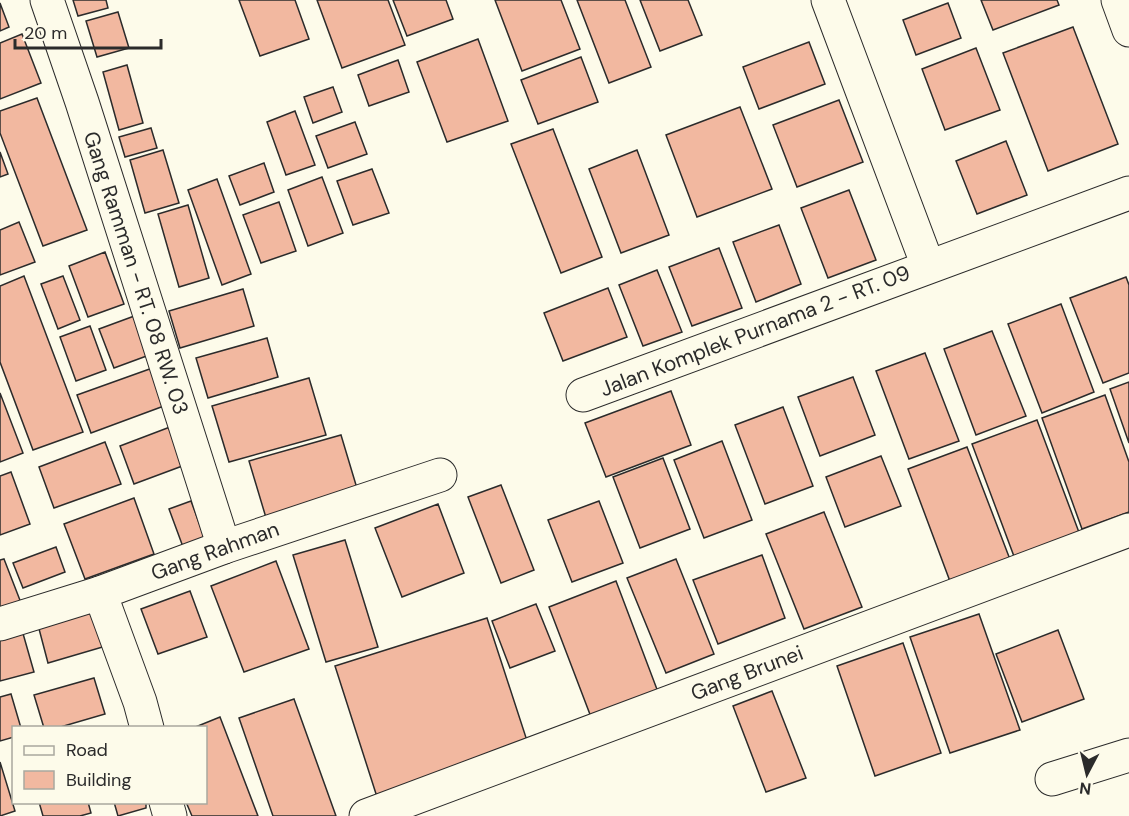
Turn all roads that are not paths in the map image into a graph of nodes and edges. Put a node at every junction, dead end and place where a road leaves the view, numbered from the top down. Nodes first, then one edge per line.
1 (47, 0) edge
2 (828, 0) edge
3 (1118, 0) edge
4 (1129, 30) edge
5 (1129, 193) edge
6 (928, 266) junction
7 (583, 395) dead end
8 (440, 475) dead end
9 (1129, 530) edge
10 (224, 547) junction
11 (100, 593) junction
12 (0, 624) edge
13 (144, 715) edge
14 (1129, 755) edge
15 (1052, 779) dead end
16 (366, 816) edge

1 - 10 street, Gang Ramman - RT. 08 RW. 03
2 - 6 street, Jalan Komplek Purnama 2 - RT. 09
3 - 4 street
5 - 6 street, Jalan Komplek Purnama 2 - RT. 09
6 - 7 street, Jalan Komplek Purnama 2 - RT. 09
8 - 10 street, Gang Rahman
9 - 16 street, Gang Brunei
10 - 11 street, Gang Rahman
11 - 12 street
11 - 13 street
14 - 15 street

